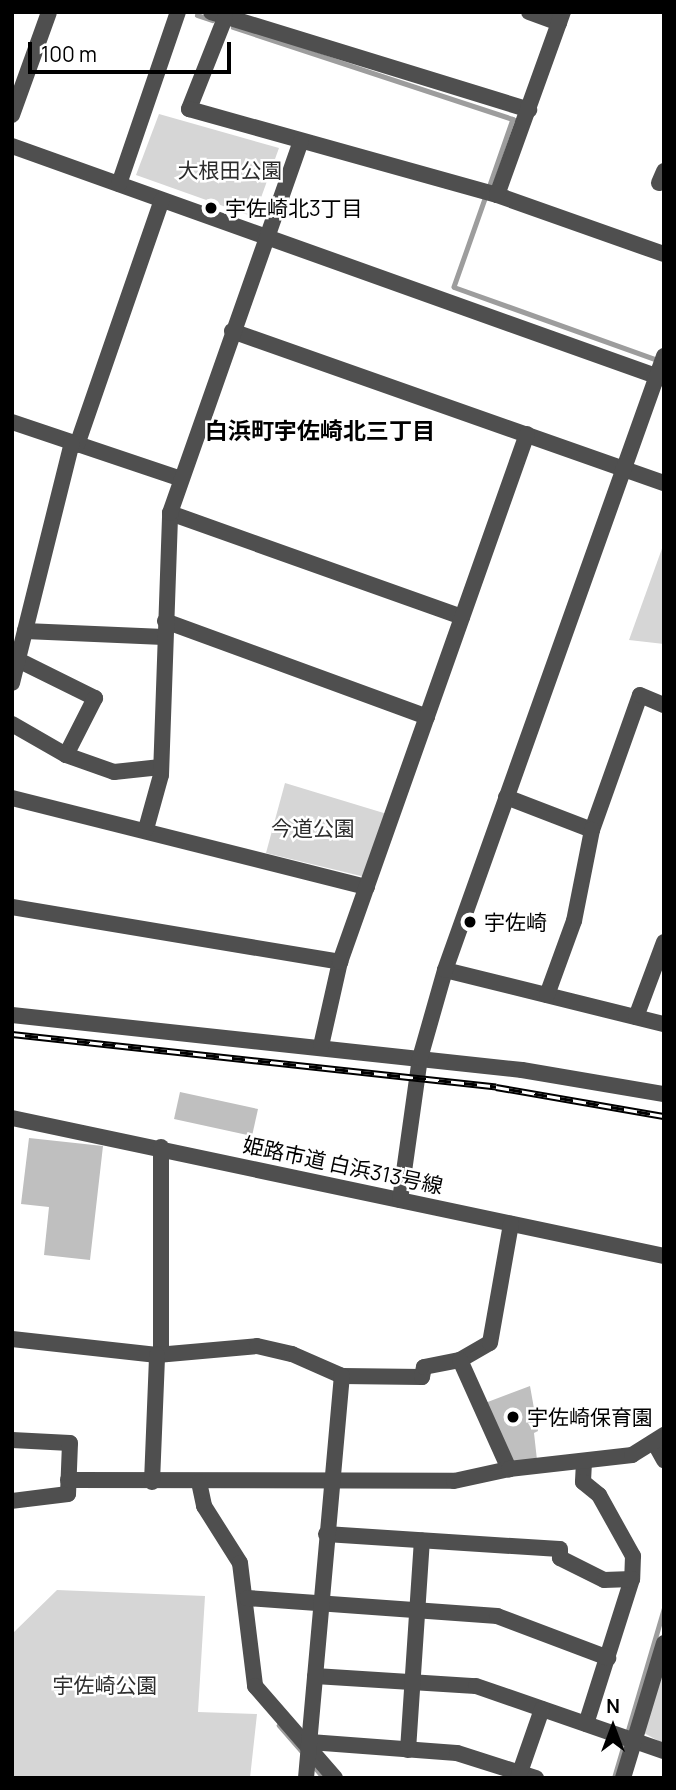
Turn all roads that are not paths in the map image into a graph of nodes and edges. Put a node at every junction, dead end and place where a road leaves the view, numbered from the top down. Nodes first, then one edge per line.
1 (49, 12) edge
2 (178, 12) edge
3 (529, 12) edge
4 (218, 15) edge
5 (561, 18) edge
6 (18, 79) edge
7 (529, 110) junction
8 (12, 115) edge
9 (301, 141) junction
10 (12, 146) edge
11 (118, 184) junction
12 (497, 195) junction
13 (162, 200) junction
14 (267, 236) junction
15 (664, 254) edge
16 (232, 331) junction
17 (664, 356) edge
18 (661, 378) edge
19 (12, 422) edge
20 (527, 434) junction
21 (75, 444) junction
22 (626, 470) junction
23 (181, 479) junction
24 (664, 483) edge
25 (170, 513) junction
26 (462, 617) junction
27 (164, 629) junction
28 (25, 631) junction
29 (18, 660) junction
30 (12, 683) edge
31 (664, 705) edge
32 (427, 717) junction
33 (12, 724) edge
34 (66, 755) junction
35 (161, 767) junction
36 (506, 797) junction
37 (12, 798) edge
38 (146, 829) junction
39 (592, 830) junction
40 (366, 887) junction
41 (12, 907) edge
42 (664, 942) edge
43 (340, 962) junction
44 (445, 970) junction
45 (547, 995) junction
46 (12, 1015) edge
47 (636, 1017) junction
48 (664, 1024) edge
49 (321, 1046) junction
50 (420, 1058) junction
51 (664, 1094) edge
52 (12, 1118) edge
53 (161, 1147) junction
54 (400, 1200) junction
55 (511, 1224) junction
56 (664, 1256) edge
57 (12, 1339) edge
58 (159, 1354) junction
59 (460, 1360) junction
60 (342, 1376) junction
61 (659, 1438) edge
62 (12, 1440) edge
63 (664, 1460) edge
64 (584, 1462) junction
65 (509, 1469) junction
66 (330, 1478) junction
67 (68, 1480) junction
68 (152, 1482) junction
69 (199, 1482) junction
70 (12, 1501) edge
71 (326, 1534) junction
72 (422, 1540) junction
73 (632, 1579) junction
74 (247, 1598) junction
75 (320, 1604) junction
76 (418, 1608) junction
77 (664, 1643) edge
78 (608, 1658) junction
79 (315, 1676) junction
80 (412, 1682) junction
81 (542, 1709) junction
82 (586, 1724) junction
83 (633, 1741) junction
84 (309, 1747) junction
85 (408, 1750) junction
86 (664, 1751) edge
87 (525, 1776) edge
88 (306, 1778) edge
89 (335, 1778) edge
90 (623, 1778) edge

1 - 6 street
2 - 11 street
3 - 5 street
4 - 7 street
4 - 9 street
5 - 7 street
6 - 8 street
7 - 12 street
9 - 12 street
9 - 14 street
10 - 11 street
11 - 13 street
12 - 15 street
13 - 14 street
13 - 21 street
14 - 16 street
14 - 18 street
16 - 20 street
16 - 23 street
17 - 18 street
18 - 22 street
19 - 21 street
20 - 22 street
20 - 26 street
21 - 23 street
21 - 28 street
22 - 24 street
22 - 36 street
23 - 25 street
25 - 26 street
25 - 27 street
26 - 32 street
27 - 28 street
27 - 32 street
27 - 35 street
28 - 29 street
29 - 30 street
29 - 34 street
31 - 39 street
32 - 40 street
33 - 34 street
34 - 35 street
35 - 38 street
36 - 39 street
36 - 44 street
37 - 38 street
38 - 40 street
39 - 45 street
40 - 43 street
41 - 43 street
42 - 47 street
43 - 49 street
44 - 45 street
44 - 50 street
45 - 47 street
46 - 49 street
47 - 48 street
49 - 50 street
50 - 51 street
50 - 54 street
52 - 53 street, 姫路市道 白浜313号線
53 - 54 street, 姫路市道 白浜313号線
53 - 58 street
54 - 55 street, 姫路市道 白浜313号線
55 - 56 street, 姫路市道 白浜313号線
55 - 59 street
57 - 58 street
58 - 60 street
58 - 68 street
59 - 60 street
59 - 65 street
60 - 66 street
61 - 63 street
61 - 64 street
62 - 67 street
64 - 65 street
64 - 73 street
65 - 66 street
66 - 69 street
66 - 71 street
67 - 68 street
67 - 70 street
68 - 69 street
69 - 74 street
71 - 72 street
71 - 75 street
72 - 73 street
72 - 76 street
73 - 78 street
74 - 75 street
74 - 84 street
75 - 76 street
75 - 79 street
76 - 78 street
76 - 80 street
77 - 83 street
78 - 82 street
79 - 80 street
79 - 84 street
80 - 81 street
80 - 85 street
81 - 82 street
81 - 87 street
82 - 83 street
83 - 86 street
83 - 90 street
84 - 85 street
84 - 88 street
84 - 89 street
85 - 87 street

